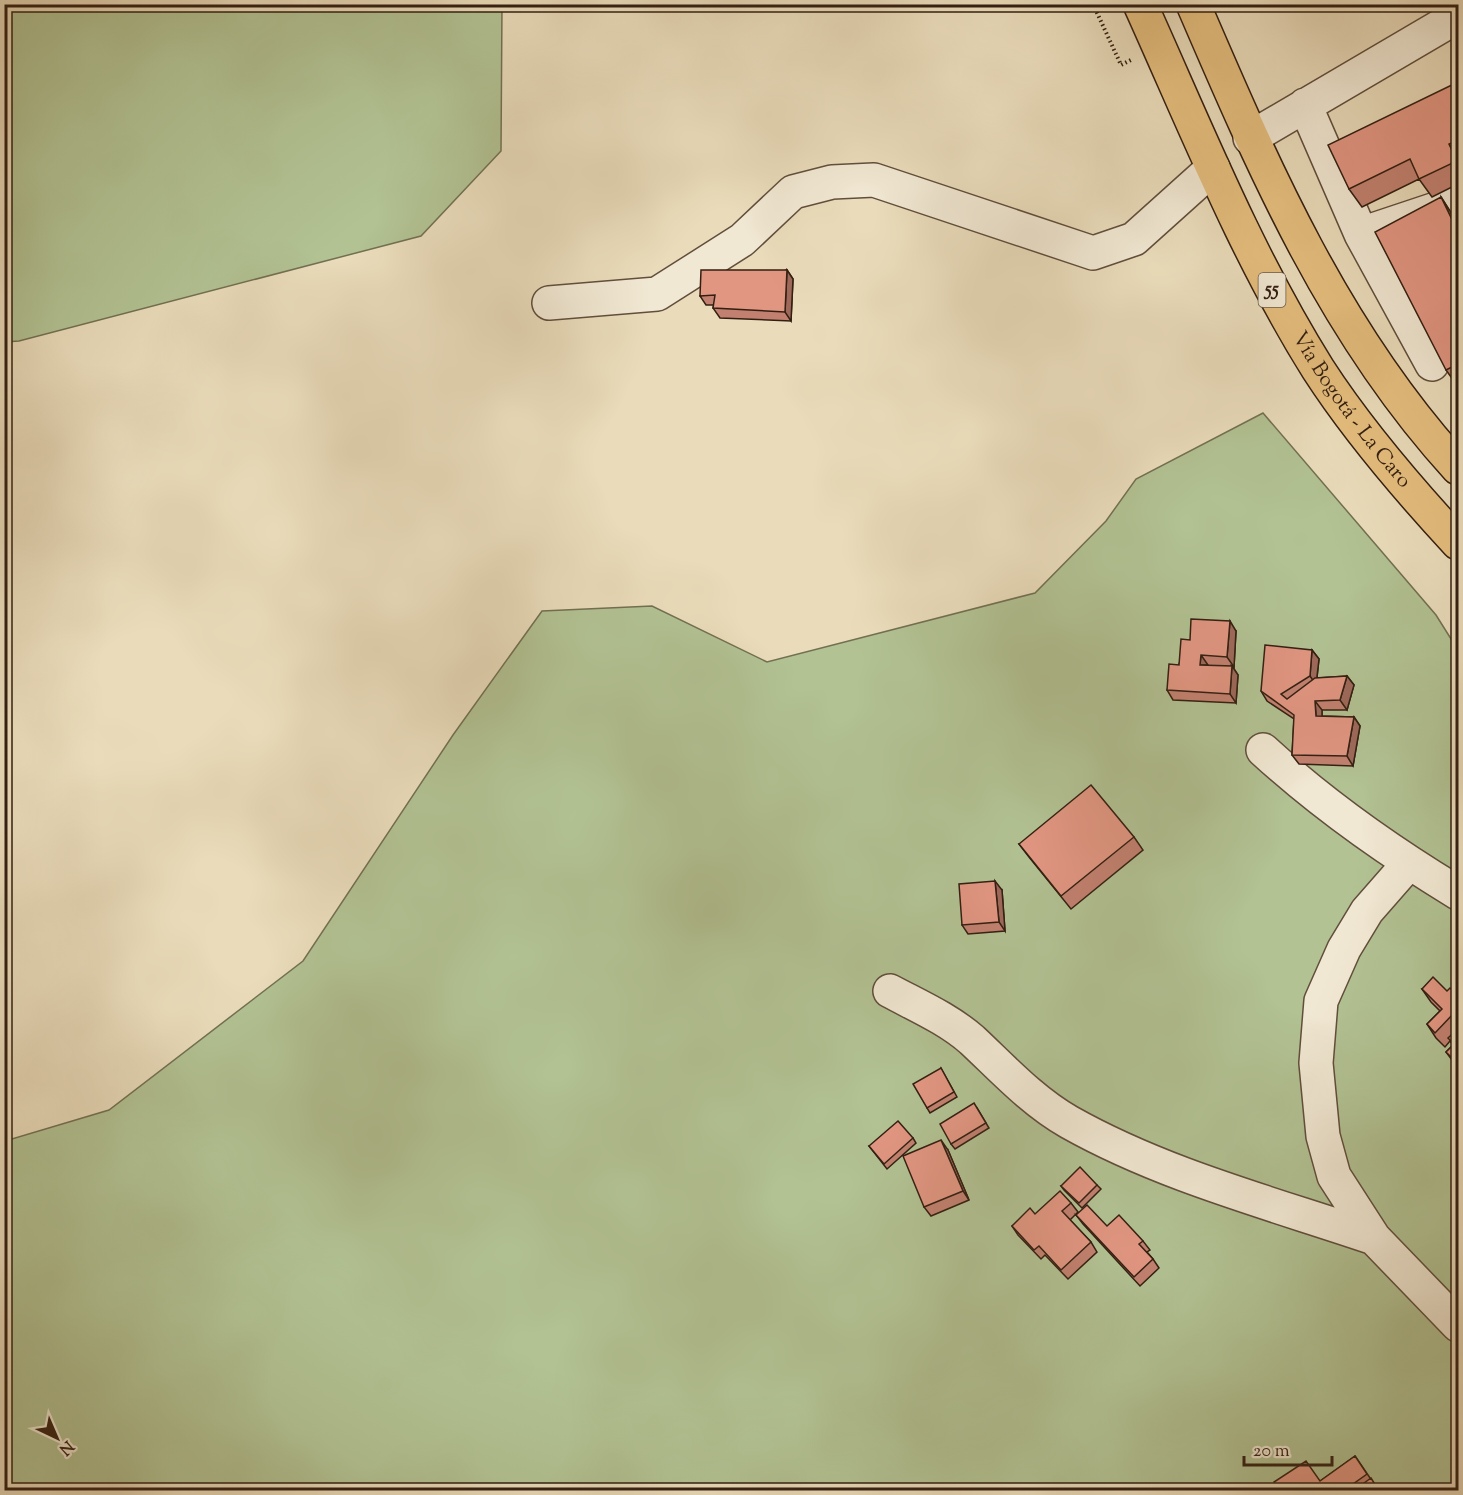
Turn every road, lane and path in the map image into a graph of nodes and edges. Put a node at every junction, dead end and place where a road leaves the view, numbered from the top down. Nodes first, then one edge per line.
1 (1093, 4) edge
2 (1140, 4) edge
3 (1192, 4) edge
4 (1458, 16) edge
5 (1135, 59) dead end
6 (1305, 105) junction
7 (1250, 138) junction
8 (1213, 168) junction
9 (1458, 207) edge
10 (1361, 234) junction
11 (549, 303) dead end
12 (1432, 364) edge
13 (1458, 468) edge
14 (1458, 543) edge
15 (1263, 750) dead end
16 (1409, 863) junction
17 (1458, 892) edge
18 (890, 991) dead end
19 (1374, 1238) junction
20 (1458, 1325) edge

1 - 5 path
2 - 8 main road, Vía Bogotá - La Caro / 55
3 - 7 main road, 55
4 - 6 street
6 - 7 street
6 - 10 street
7 - 13 main road, 55
8 - 11 street
8 - 14 main road, Vía Bogotá - La Caro / 55
9 - 10 street
10 - 12 street
15 - 16 street
16 - 17 street
16 - 19 street
18 - 19 street
19 - 20 street

